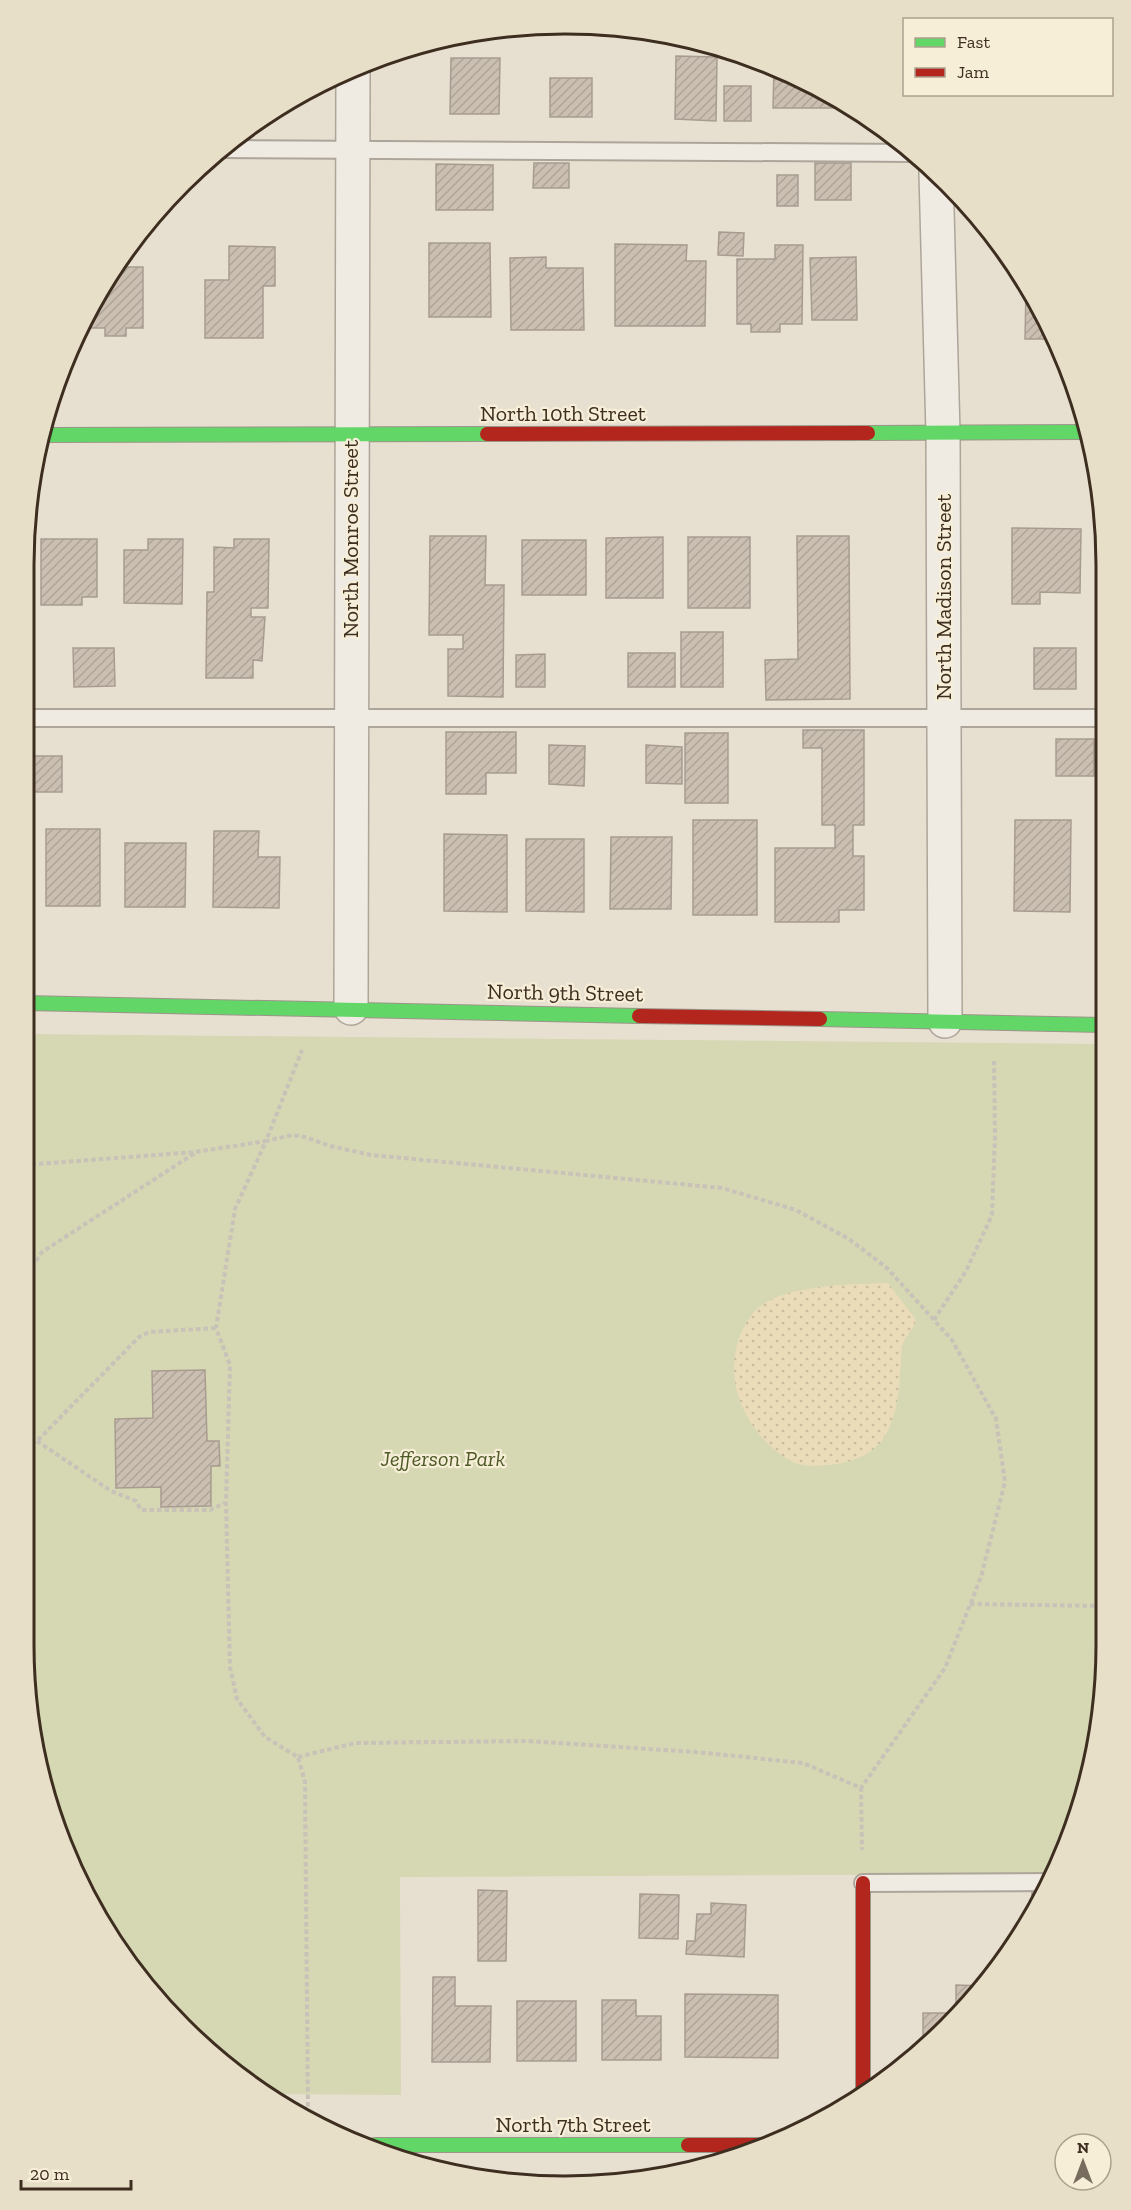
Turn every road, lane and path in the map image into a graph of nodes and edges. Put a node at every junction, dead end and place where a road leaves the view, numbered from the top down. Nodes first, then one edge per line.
1 (353, 79) edge
2 (353, 148) junction
3 (236, 149) edge
4 (900, 153) edge
5 (936, 186) edge
6 (1079, 432) edge
7 (943, 433) junction
8 (350, 434) junction
9 (51, 435) edge
10 (34, 718) edge
11 (350, 718) junction
12 (943, 718) junction
13 (1096, 718) edge
14 (34, 1003) edge
15 (351, 1008) junction
16 (945, 1021) junction
17 (1096, 1025) edge
18 (302, 1050) dead end
19 (994, 1061) dead end
20 (266, 1141) junction
21 (195, 1152) junction
22 (34, 1163) edge
23 (34, 1264) edge
24 (934, 1320) junction
25 (216, 1328) junction
26 (37, 1441) junction
27 (34, 1442) edge
28 (226, 1503) junction
29 (970, 1604) junction
30 (1096, 1606) edge
31 (298, 1757) junction
32 (861, 1788) junction
33 (1040, 1882) edge
34 (863, 1883) junction
35 (863, 2085) edge
36 (308, 2108) edge
37 (390, 2145) edge
38 (742, 2145) edge

1 - 2 street, North Monroe Street
2 - 3 lane
2 - 4 lane
2 - 8 street, North Monroe Street
5 - 7 street, North Madison Street
6 - 7 street, North 10th Street
7 - 8 street, North 10th Street
7 - 12 street, North Madison Street
8 - 9 street, North 10th Street
8 - 11 street, North Monroe Street
10 - 11 lane
11 - 12 lane
11 - 15 street, North Monroe Street
12 - 13 lane
12 - 16 street, North Madison Street
14 - 15 street, North 9th Street
15 - 16 street, North 9th Street
16 - 17 street, North 9th Street
18 - 20 path
19 - 24 path
20 - 21 path
20 - 24 path
20 - 25 path
21 - 22 path
21 - 23 path
24 - 29 path
25 - 26 path
25 - 28 path
26 - 27 path
26 - 28 path
28 - 31 path
29 - 30 path
29 - 32 path
31 - 32 path
31 - 36 path
32 - 34 path
33 - 34 lane
34 - 35 street
37 - 38 street, North 7th Street

